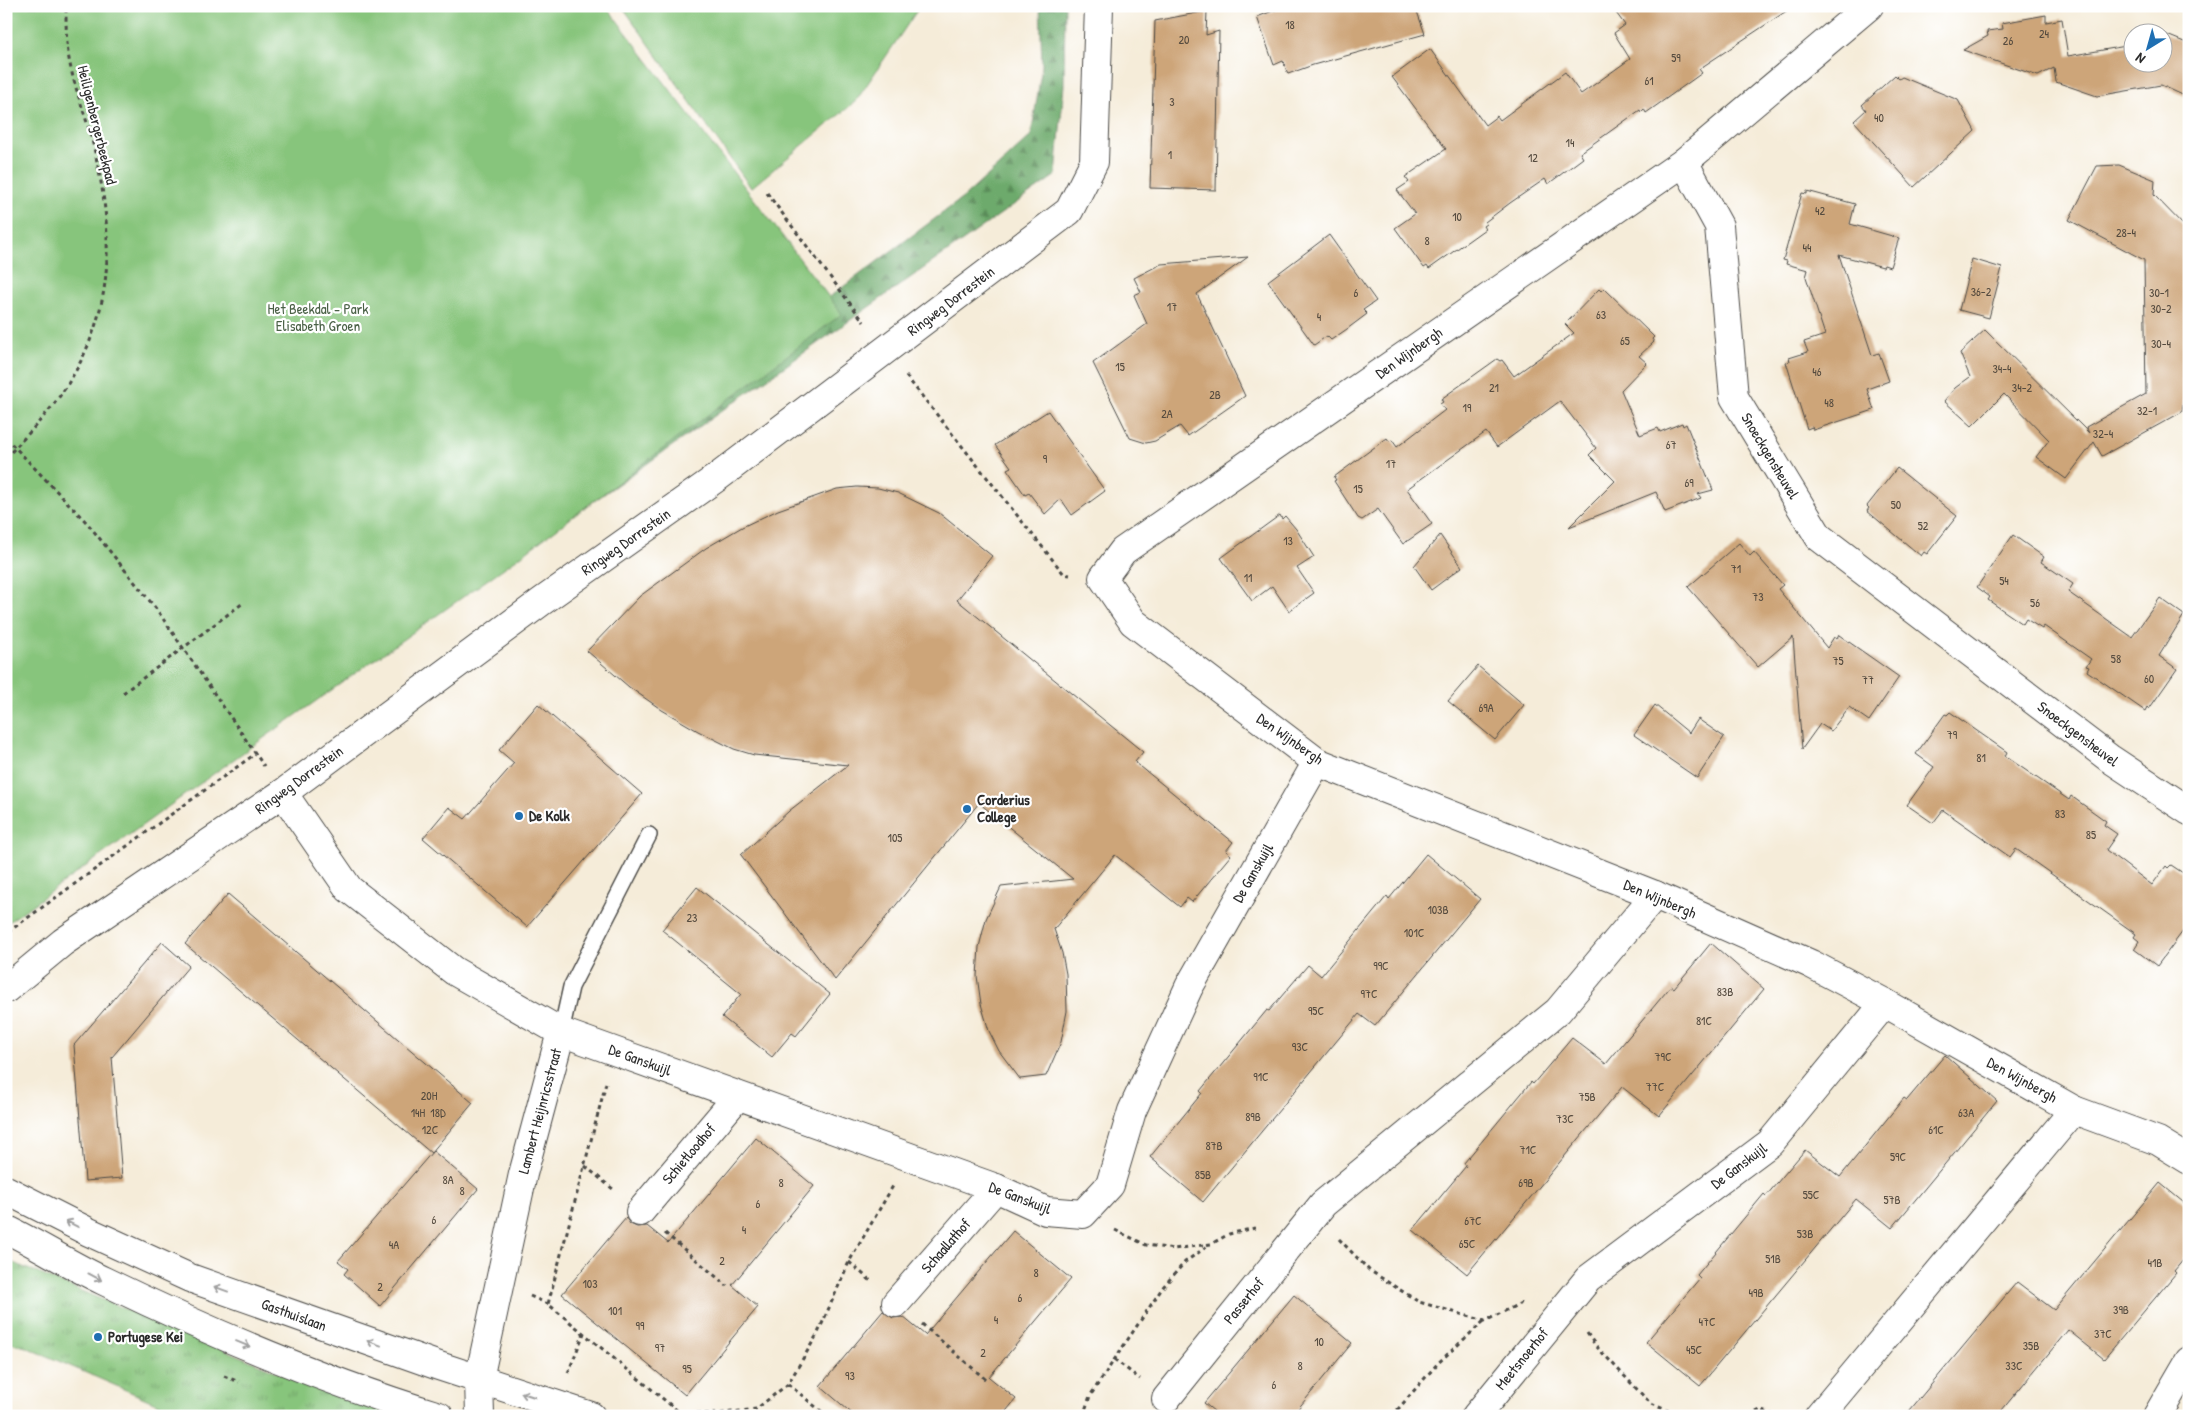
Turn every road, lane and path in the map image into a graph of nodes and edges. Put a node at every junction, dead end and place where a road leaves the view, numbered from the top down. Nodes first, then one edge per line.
1 (66, 6) edge
2 (1099, 6) edge
3 (1869, 6) edge
4 (1684, 162) junction
5 (767, 193) dead end
6 (886, 350) junction
7 (6, 438) edge
8 (16, 448) junction
9 (6, 458) edge
10 (1103, 578) junction
11 (243, 603) dead end
12 (184, 648) junction
13 (123, 693) dead end
14 (256, 754) junction
15 (1317, 762) junction
16 (283, 793) junction
17 (2189, 812) edge
18 (649, 835) dead end
19 (1655, 896) junction
20 (8, 932) dead end
21 (6, 989) edge
22 (1885, 1003) junction
23 (561, 1032) junction
24 (614, 1051) junction
25 (738, 1096) junction
26 (2074, 1110) junction
27 (910, 1157) junction
28 (2189, 1160) edge
29 (996, 1188) junction
30 (6, 1190) edge
31 (1323, 1204) junction
32 (640, 1212) dead end
33 (1083, 1214) junction
34 (1262, 1226) dead end
35 (6, 1229) edge
36 (1211, 1244) junction
37 (1530, 1298) dead end
38 (896, 1303) dead end
39 (1569, 1303) junction
40 (1485, 1321) junction
41 (2189, 1361) edge
42 (479, 1379) junction
43 (788, 1384) junction
44 (1166, 1399) dead end
45 (439, 1416) edge
46 (480, 1416) edge
47 (591, 1416) edge
48 (827, 1416) edge
49 (1083, 1416) edge
50 (1392, 1416) edge
51 (1476, 1416) edge
52 (1682, 1416) edge
53 (1749, 1416) edge
54 (1777, 1416) edge
55 (1819, 1416) edge
56 (2157, 1416) edge

1 - 8 path, Heiligenbergerbeekpad
2 - 6 street, Ringweg Dorrestein
3 - 4 street
4 - 10 street, Den Wijnbergh
4 - 17 street, Snoeckgensheuvel
5 - 6 path
6 - 10 path
6 - 16 street, Ringweg Dorrestein
7 - 8 path
8 - 9 path, Heiligenbergerbeekpad
8 - 12 path
10 - 15 street, Den Wijnbergh
11 - 12 path
12 - 13 path
12 - 14 path
14 - 16 path
14 - 20 path
15 - 19 street, Den Wijnbergh
15 - 33 street, De Ganskuijl
16 - 21 street, Ringweg Dorrestein
16 - 23 street, Lambert Heijnricsstraat
18 - 23 lane
19 - 22 street, Den Wijnbergh
19 - 31 street
22 - 26 street, Den Wijnbergh
22 - 39 street, De Ganskuijl
23 - 24 street, De Ganskuijl
23 - 42 street, Lambert Heijnricsstraat
24 - 25 street, De Ganskuijl
24 - 43 path
25 - 27 street, De Ganskuijl
25 - 32 street, Schietloodhof
26 - 28 street, Den Wijnbergh
26 - 55 street
27 - 29 street, De Ganskuijl
27 - 43 path
29 - 33 street, De Ganskuijl
29 - 38 street, Schaallathof
42 -> 30 street, Gasthuislaan
31 - 40 path
31 - 44 street, Passerhof
33 - 36 path
34 - 36 path
35 -> 45 street
36 - 49 path
37 - 40 path
39 - 51 street, Meetsnoerhof
39 - 52 path
40 - 50 path
41 - 56 street
42 - 46 street, Lambert Heijnricsstraat
47 -> 42 street, Gasthuislaan
43 - 48 path
53 - 54 path

